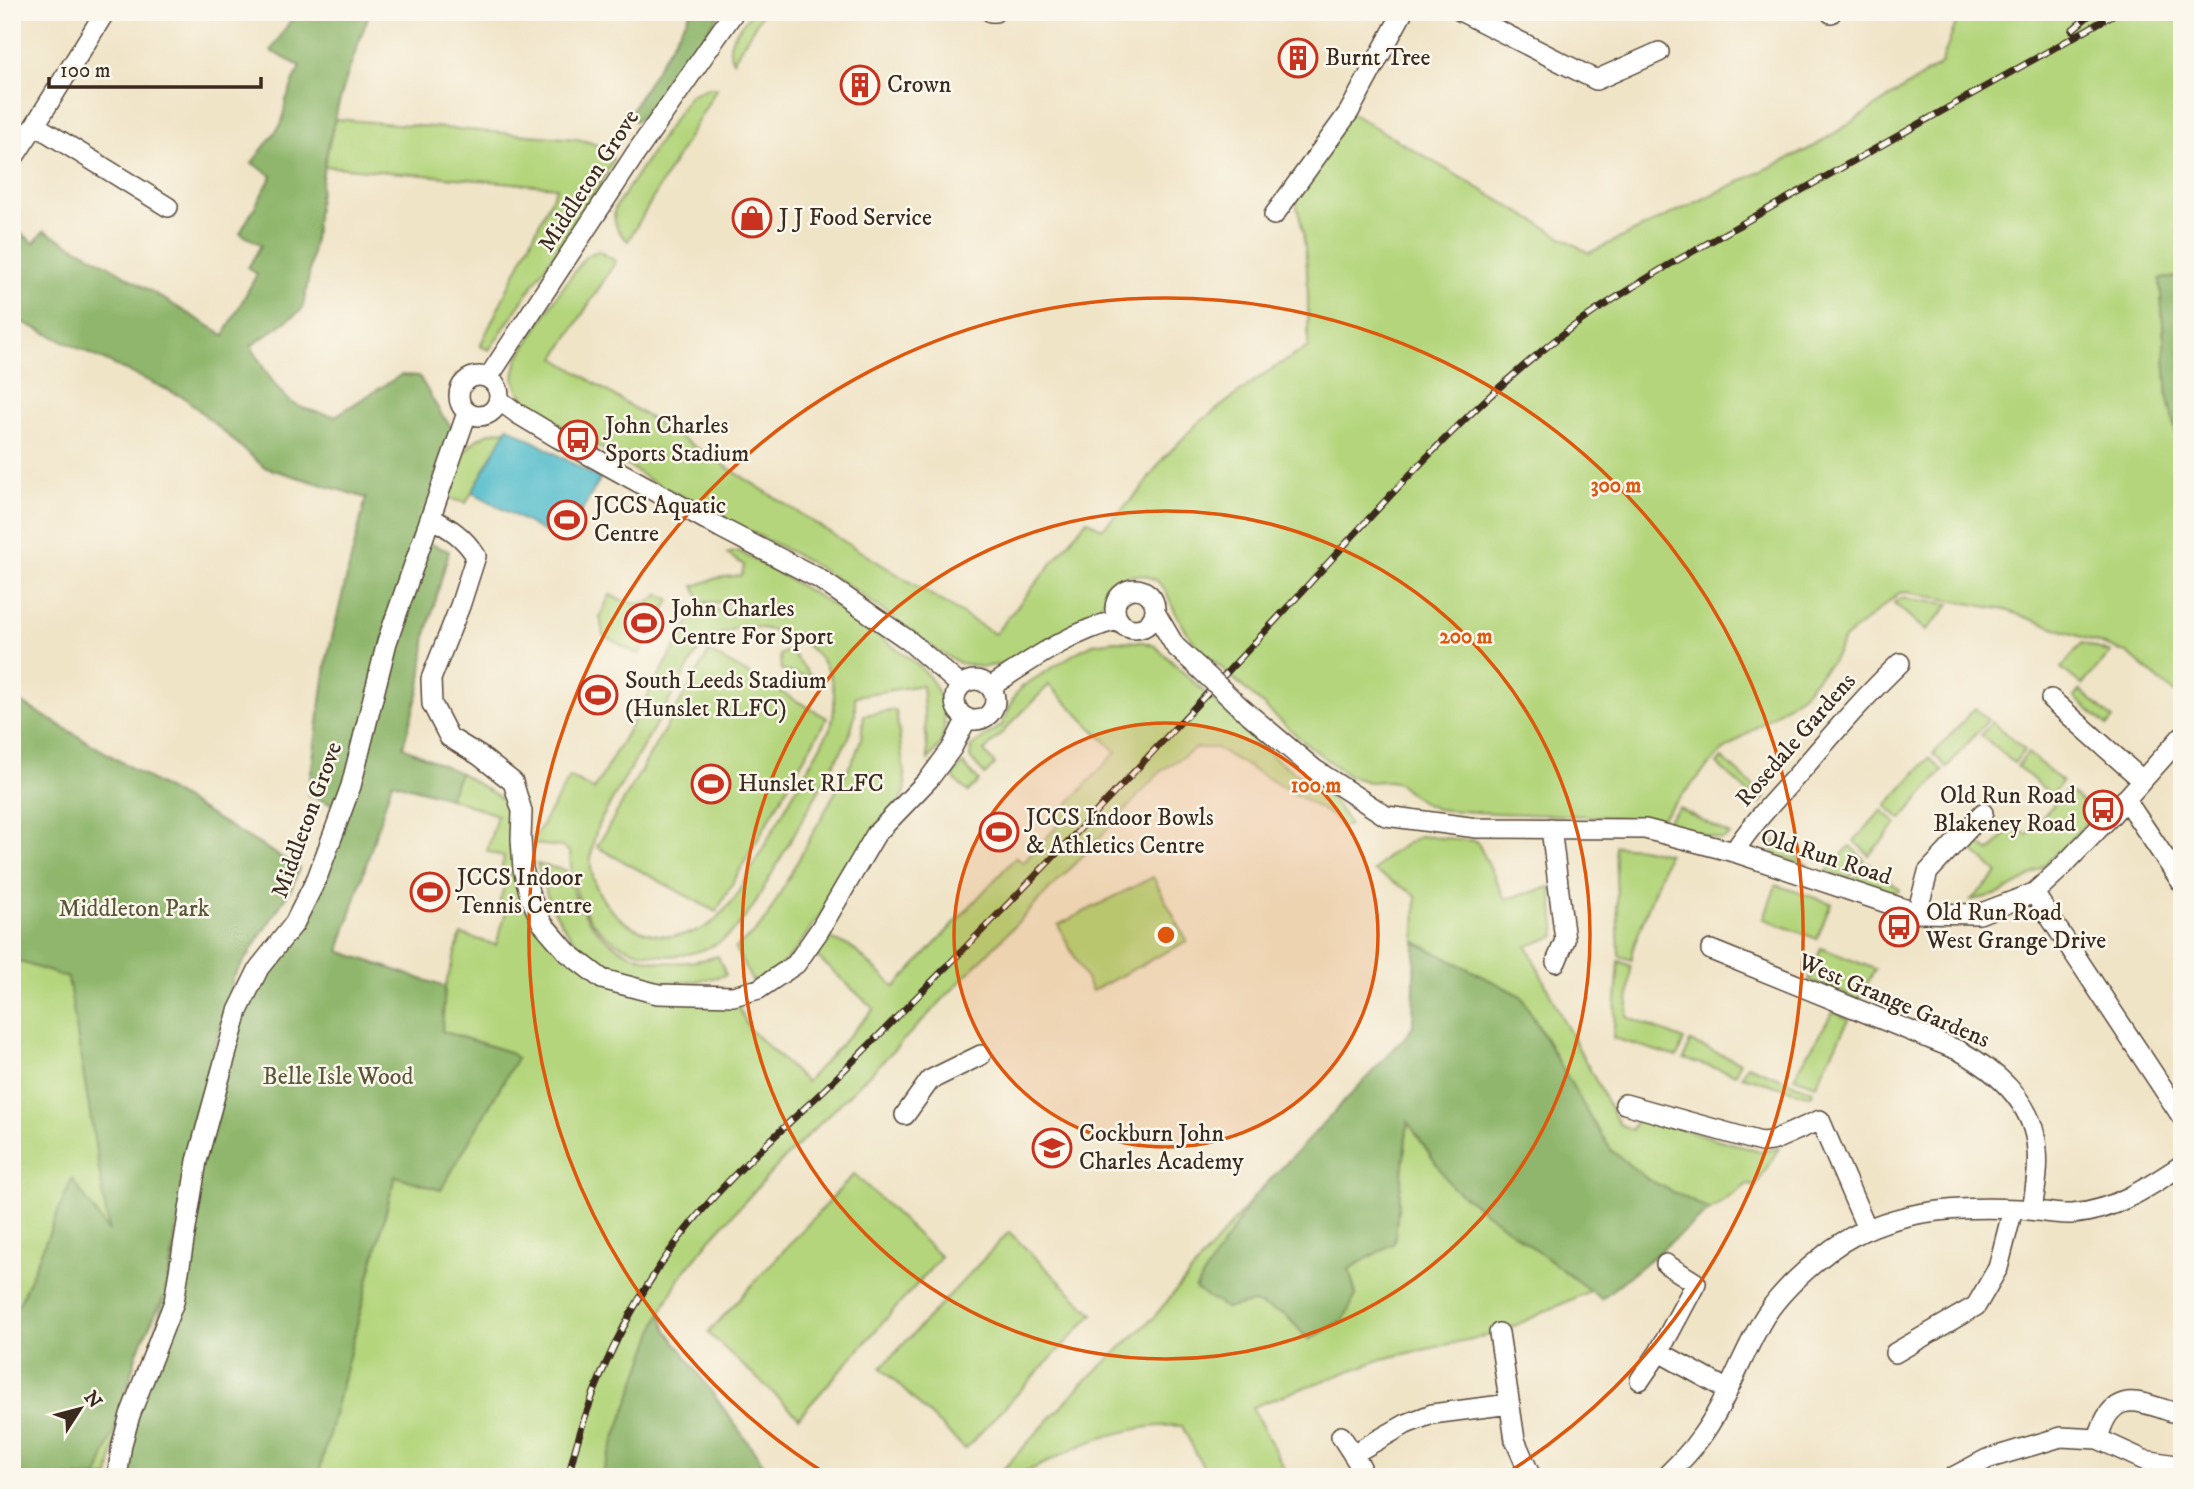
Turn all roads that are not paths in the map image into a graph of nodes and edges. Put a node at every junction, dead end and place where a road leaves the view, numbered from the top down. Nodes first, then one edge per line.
1 (105, 12) edge
2 (734, 12) edge
3 (1403, 12) edge
4 (1462, 12) edge
5 (1659, 52) dead end
6 (35, 125) junction
7 (12, 160) edge
8 (168, 206) dead end
9 (1274, 215) dead end
10 (488, 378) junction
11 (499, 400) junction
12 (467, 413) junction
13 (430, 518) junction
14 (1155, 612) junction
15 (1118, 620) junction
16 (1139, 629) junction
17 (1175, 646) junction
18 (1900, 663) dead end
19 (960, 685) junction
20 (990, 687) junction
21 (2050, 699) dead end
22 (967, 718) junction
23 (2182, 736) edge
24 (2142, 780) junction
25 (2125, 799) junction
26 (1983, 813) dead end
27 (1551, 828) junction
28 (1734, 852) junction
29 (2182, 883) edge
30 (2034, 893) junction
31 (1917, 913) junction
32 (1711, 950) dead end
33 (1556, 962) dead end
34 (981, 1055) dead end
35 (1625, 1104) dead end
36 (905, 1115) dead end
37 (2182, 1117) edge
38 (2182, 1165) edge
39 (2023, 1210) junction
40 (1867, 1229) junction
41 (1666, 1264) dead end
42 (1499, 1334) dead end
43 (1659, 1352) junction
44 (1895, 1353) dead end
45 (1640, 1380) dead end
46 (1728, 1390) junction
47 (1510, 1404) junction
48 (2182, 1415) edge
49 (1341, 1436) dead end
50 (2098, 1439) junction
51 (2182, 1466) edge
52 (2142, 1468) edge
53 (117, 1477) edge
54 (1531, 1477) edge
55 (1665, 1477) edge
56 (1954, 1477) edge

1 - 6 street
2 - 10 street, Middleton Grove
3 - 9 street
4 - 5 street
6 - 7 street
6 - 8 street
10 - 11 street
10 - 12 street, Middleton Grove
11 - 12 street
11 - 19 street
12 - 13 street, Middleton Grove
13 - 22 street
13 - 53 street, Middleton Grove
14 - 15 street
14 - 16 street
14 - 17 street
15 - 16 street
15 - 20 street
16 - 17 street
17 - 27 street, Old Run Road, bridge
18 - 28 street, Rosedale Gardens
19 - 20 street
19 - 22 street
20 - 22 street
21 - 24 street
23 - 24 street, Old Run Road
24 - 25 street, Old Run Road
25 - 29 street
25 - 30 street, Old Run Road
26 - 31 street
27 - 28 street, Old Run Road
27 - 33 street
28 - 31 street, Old Run Road
30 - 31 street, Old Run Road
30 - 37 street
32 - 39 street, West Grange Gardens
34 - 36 street
35 - 40 street
38 - 39 street
39 - 40 street
39 - 44 street, West Grange Gardens
40 - 46 street
41 - 43 street
42 - 47 street
43 - 45 street
43 - 46 street
46 - 55 street
47 - 49 street
47 - 54 street
48 - 50 street
50 - 52 street
50 - 56 street
51 - 52 street

